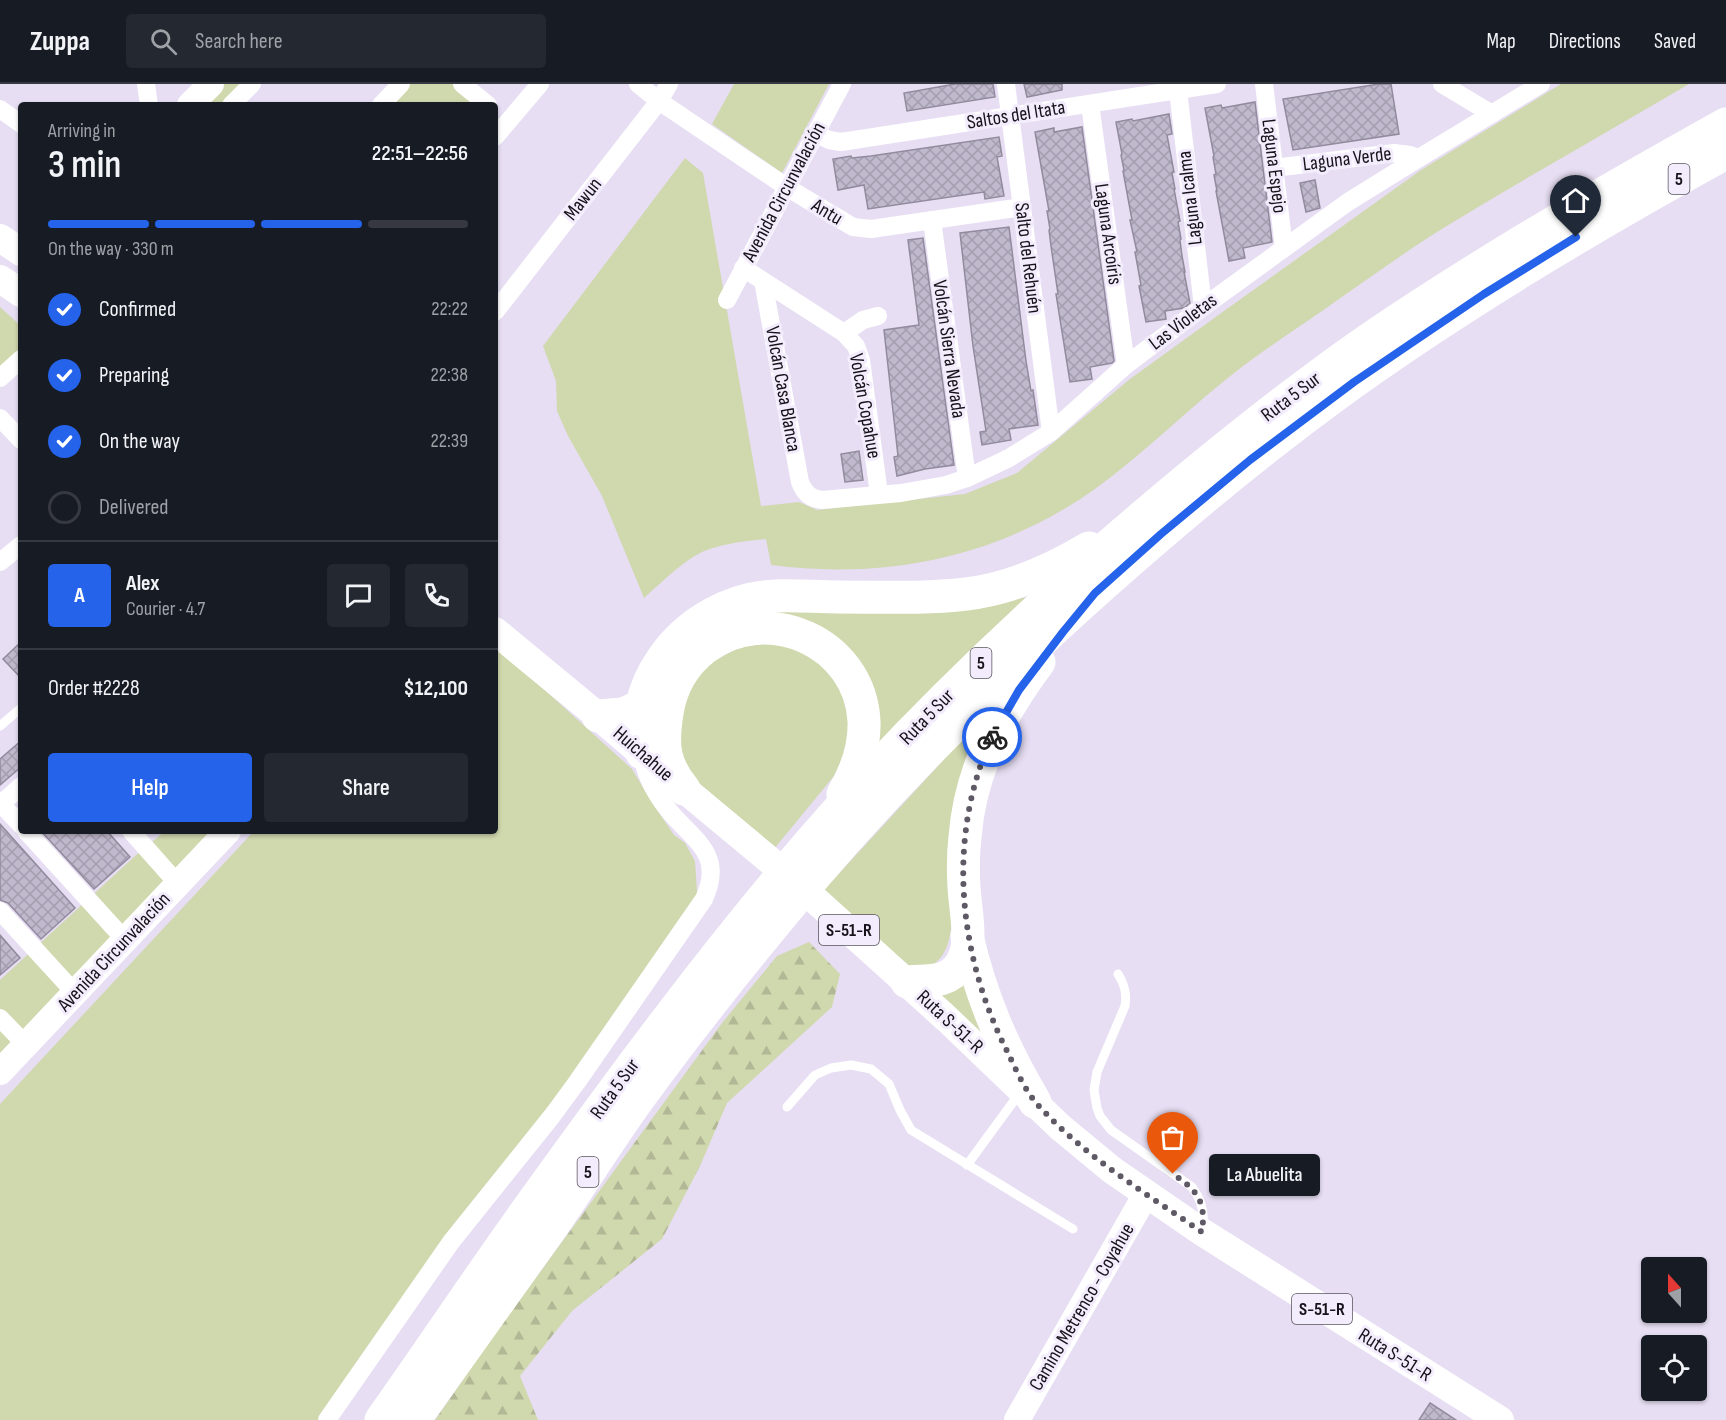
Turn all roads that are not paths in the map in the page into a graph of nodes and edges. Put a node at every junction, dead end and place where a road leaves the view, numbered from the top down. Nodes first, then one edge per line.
1 (131, 84) edge
2 (211, 84) edge
3 (252, 84) edge
4 (400, 84) edge
5 (462, 84) edge
6 (540, 84) edge
7 (638, 84) edge
8 (669, 84) edge
9 (842, 84) edge
10 (1006, 84) edge
11 (1217, 84) edge
12 (1264, 84) edge
13 (1442, 84) edge
14 (1541, 84) edge
15 (1178, 90) junction
16 (148, 95) edge
17 (659, 101) junction
18 (193, 102) edge
19 (234, 102) edge
20 (384, 102) edge
21 (484, 102) edge
22 (1090, 104) junction
23 (0, 109) edge
24 (1492, 114) junction
25 (502, 116) edge
26 (1010, 116) junction
27 (18, 122) edge
28 (1726, 124) edge
29 (815, 133) junction
30 (1726, 153) edge
31 (1419, 158) junction
32 (1274, 168) junction
33 (788, 188) junction
34 (1022, 207) junction
35 (932, 220) junction
36 (1284, 248) junction
37 (743, 268) junction
38 (0, 279) edge
39 (763, 282) junction
40 (18, 291) edge
41 (727, 300) dead end
42 (1203, 307) junction
43 (498, 308) edge
44 (878, 316) dead end
45 (844, 333) junction
46 (18, 362) edge
47 (1126, 365) junction
48 (0, 378) edge
49 (0, 418) edge
50 (1051, 432) junction
51 (18, 437) edge
52 (967, 478) junction
53 (879, 494) junction
54 (807, 495) joint
55 (1160, 501) junction
56 (18, 547) edge
57 (0, 562) edge
58 (1095, 593) junction
59 (498, 633) edge
60 (640, 706) junction
61 (18, 711) edge
62 (598, 716) junction
63 (0, 726) edge
64 (642, 753) junction
65 (18, 789) edge
66 (684, 789) junction
67 (1, 804) edge
68 (18, 822) edge
69 (29, 834) edge
70 (134, 834) edge
71 (225, 834) edge
72 (823, 847) junction
73 (791, 878) joint
74 (178, 884) junction
75 (0, 911) edge
76 (760, 921) junction
77 (968, 936) junction
78 (125, 940) junction
79 (1118, 974) dead end
80 (907, 982) junction
81 (75, 993) junction
82 (0, 1018) edge
83 (26, 1045) junction
84 (0, 1072) edge
85 (1029, 1096) junction
86 (787, 1107) dead end
87 (967, 1165) junction
88 (1146, 1194) junction
89 (1073, 1229) dead end
90 (1202, 1232) junction
91 (327, 1420) edge
92 (381, 1420) edge
93 (414, 1420) edge
94 (1017, 1420) edge
95 (1500, 1420) edge

1 - 16 street
2 - 18 main road
3 - 19 street
4 - 20 street
5 - 21 street
6 - 25 street
7 - 17 street, Antu
8 - 17 street, Mawun
9 - 29 street, Avenida Circunvalación
10 - 26 street, Salto del Rehuén
11 - 15 street, Saltos del Itata
12 - 32 street, Laguna Espejo
13 - 24 street
14 - 24 street, Las Violetas
15 - 22 street, Saltos del Itata
15 - 42 street, Laguna Icalma
17 - 33 street, Antu
17 - 43 street, Mawun
22 - 26 street, Saltos del Itata
22 - 47 street, Laguna Arcoíris
23 - 27 street
24 - 31 street, Las Violetas
26 - 29 street, Saltos del Itata
26 - 34 street, Salto del Rehuén
28 - 55 highway, Ruta 5 Sur / 5
29 - 33 street, Avenida Circunvalación
30 - 58 highway, Ruta 5 Sur / 5
31 - 32 street, Laguna Verde
31 - 36 street, Las Violetas
32 - 36 street, Laguna Espejo
33 - 35 street, Antu
33 - 37 street, Avenida Circunvalación
34 - 35 street, Antu
34 - 50 street, Salto del Rehuén
35 - 52 street, Volcán Sierra Nevada
36 - 42 street, Las Violetas
37 - 39 street, Volcán Copahue
37 - 41 street, Avenida Circunvalación
38 - 40 main road
39 - 45 street, Volcán Copahue
39 - 54 street, Volcán Casa Blanca
42 - 47 street, Las Violetas
44 - 45 street
45 - 53 street, Volcán Copahue
46 - 48 street
47 - 50 street, Las Violetas
49 - 51 street
50 - 52 street, Las Violetas
52 - 53 street, Las Violetas
53 - 54 street, Las Violetas
55 - 60 highway
55 - 72 highway, Ruta 5 Sur / 5
56 - 57 street
58 - 72 highway, Ruta 5 Sur / 5
58 - 77 highway
59 - 62 main road, Huichahue
60 - 62 highway
60 - 64 highway
61 - 63 lane
62 - 64 main road, Huichahue
64 - 66 main road, Huichahue
64 - 91 street
65 - 67 street
66 - 72 highway
66 - 73 main road, Huichahue
67 - 68 street
69 - 78 street
70 - 74 street
71 - 74 main road, Avenida Circunvalación
72 - 76 highway, Ruta 5 Sur / 5
73 - 80 main road, Ruta S-51-R / S-51-R
74 - 78 main road, Avenida Circunvalación
75 - 81 street
76 - 92 highway, Ruta 5 Sur / 5
76 - 93 highway, Ruta 5 Sur / 5
77 - 80 highway
77 - 85 highway
78 - 81 main road, Avenida Circunvalación
79 - 90 lane
80 - 85 main road, Ruta S-51-R / S-51-R
81 - 83 main road, Avenida Circunvalación
82 - 83 street
83 - 84 main road, Avenida Circunvalación
85 - 87 lane
85 - 88 main road, Ruta S-51-R / S-51-R
86 - 87 lane
87 - 89 lane
88 - 90 main road, Ruta S-51-R / S-51-R
88 - 94 main road, Camino Metrenco - Coyahue
90 - 95 main road, Ruta S-51-R / S-51-R

